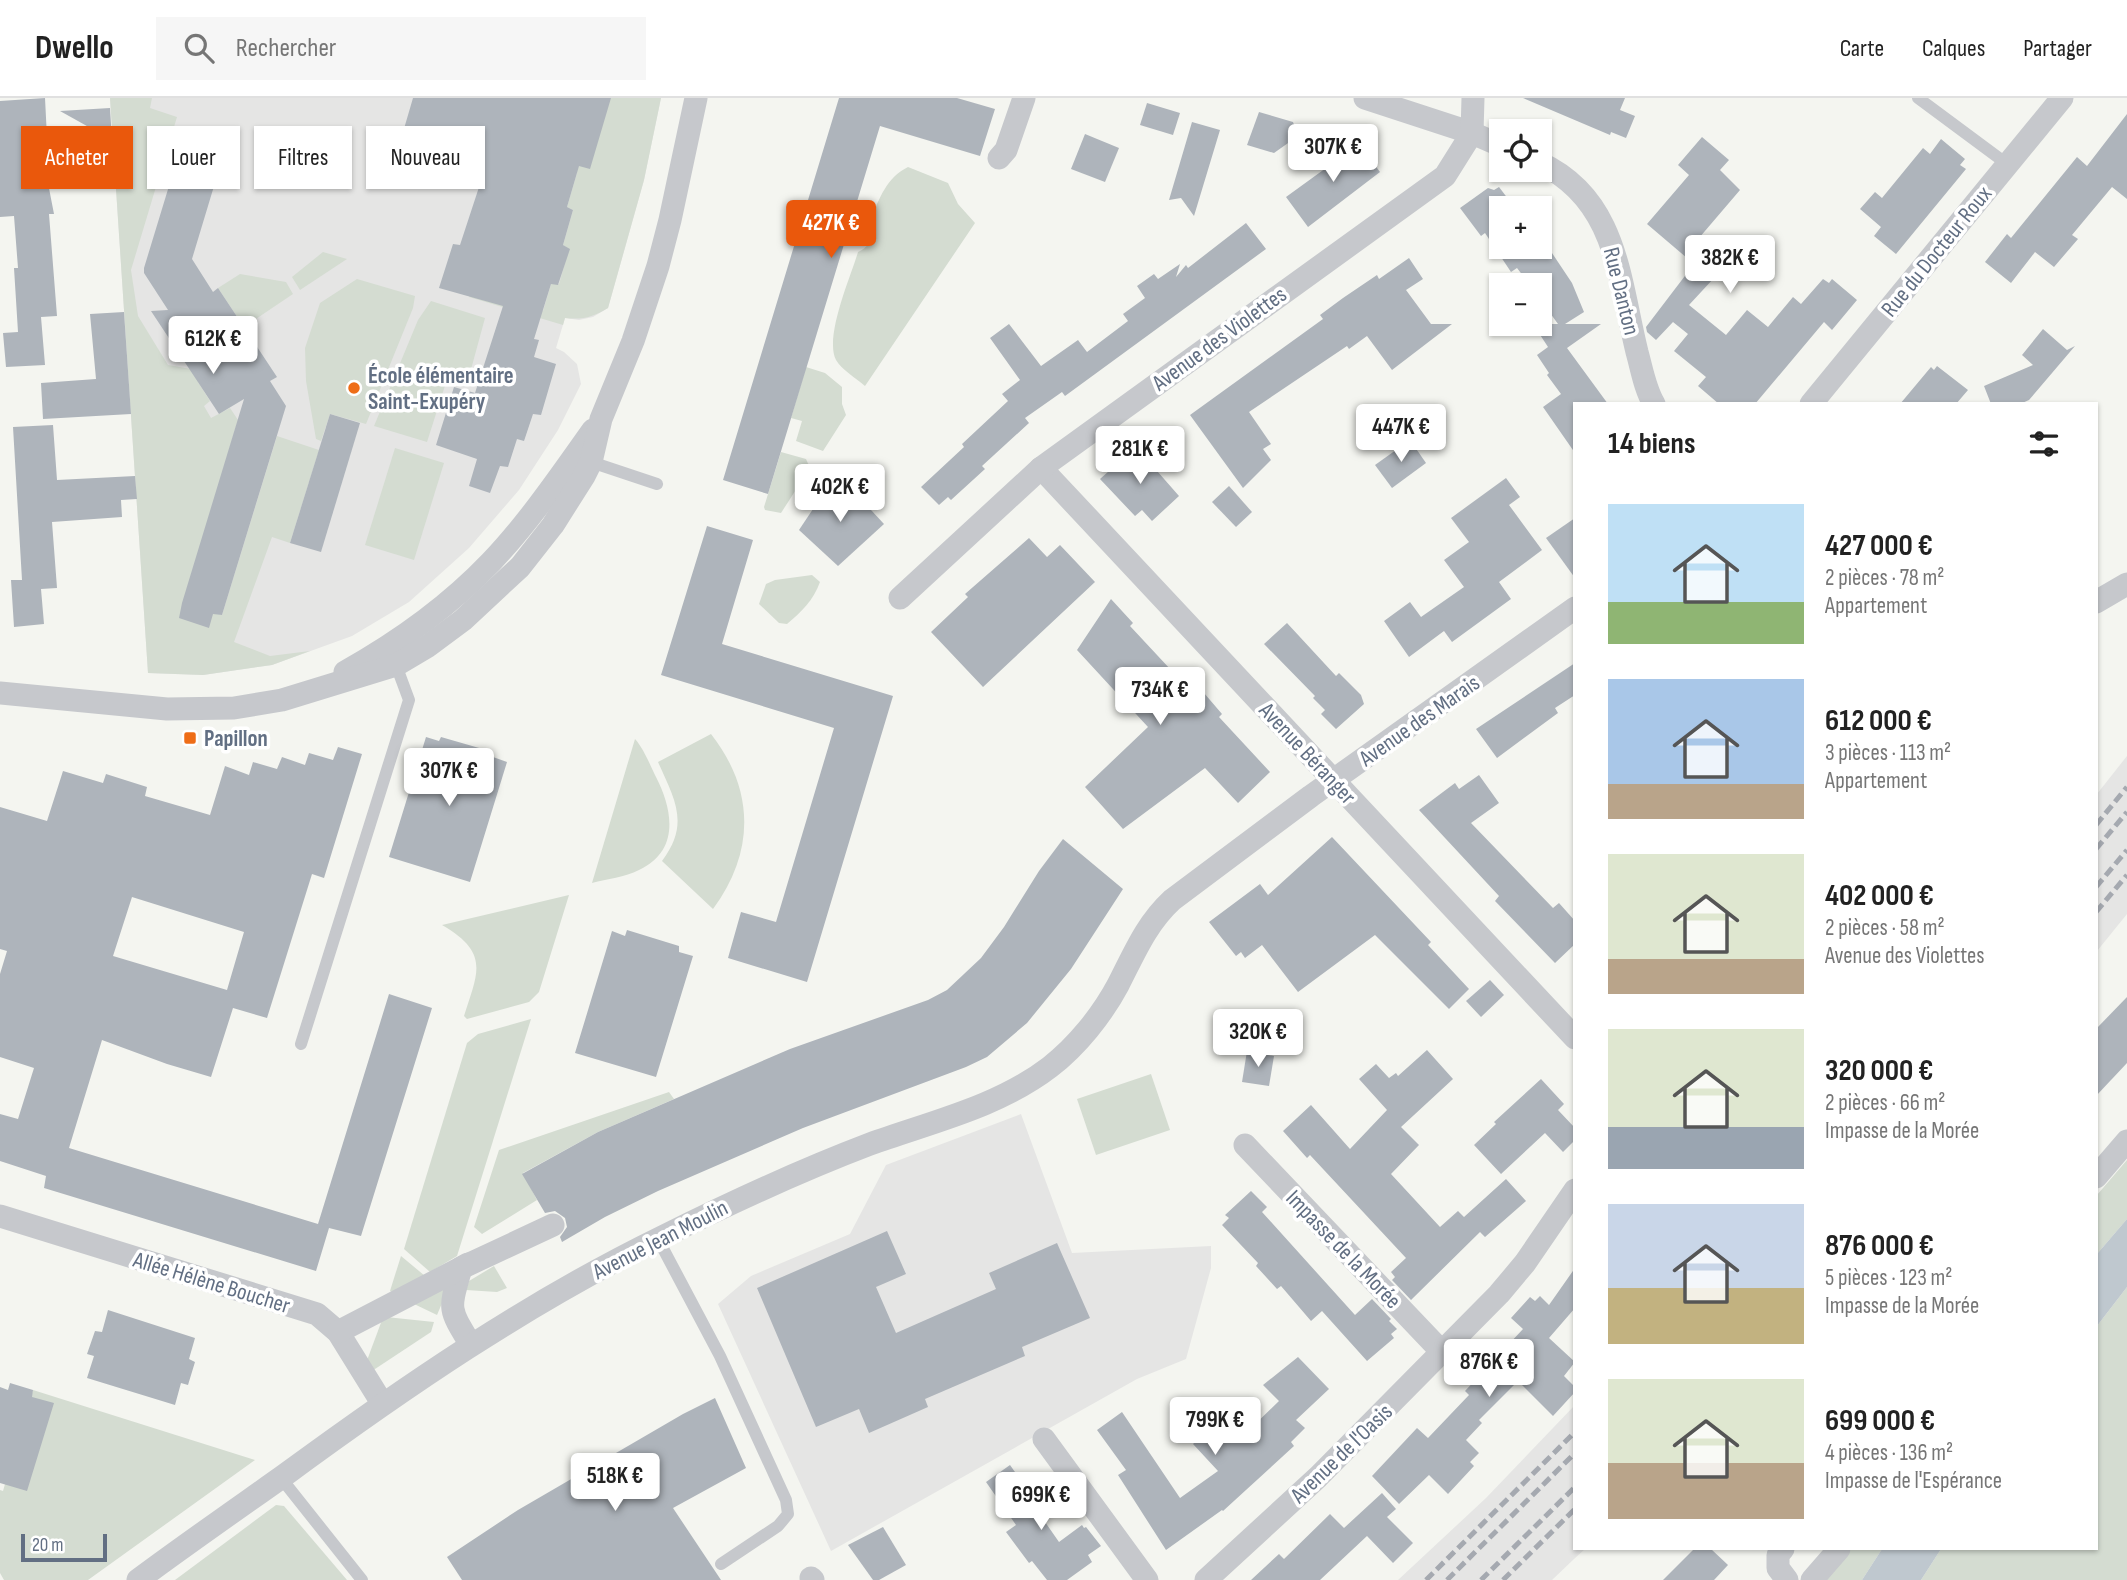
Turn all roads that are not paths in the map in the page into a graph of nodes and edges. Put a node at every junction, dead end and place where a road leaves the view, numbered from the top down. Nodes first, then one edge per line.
1 (696, 98) edge
2 (1024, 98) edge
3 (1365, 98) edge
4 (1473, 98) edge
5 (1918, 98) edge
6 (2062, 98) edge
7 (1472, 133) junction
8 (1489, 140) edge
9 (999, 158) dead end
10 (2007, 164) junction
11 (1552, 170) edge
12 (1653, 402) edge
13 (1813, 402) edge
14 (601, 419) junction
15 (591, 462) junction
16 (1041, 468) junction
17 (657, 484) dead end
18 (2127, 584) edge
19 (900, 598) dead end
20 (2098, 601) edge
21 (1573, 609) edge
22 (396, 665) junction
23 (309, 691) junction
24 (0, 693) edge
25 (1333, 781) junction
26 (1164, 907) joint
27 (1573, 1036) edge
28 (301, 1044) dead end
29 (2127, 1141) edge
30 (1245, 1145) dead end
31 (2098, 1175) edge
32 (1573, 1193) edge
33 (0, 1216) edge
34 (549, 1219) dead end
35 (658, 1238) junction
36 (461, 1268) junction
37 (338, 1332) junction
38 (471, 1345) junction
39 (1443, 1353) junction
40 (382, 1403) junction
41 (1044, 1439) dead end
42 (281, 1478) junction
43 (1782, 1550) edge
44 (1838, 1550) edge
45 (720, 1564) dead end
46 (138, 1580) edge
47 (362, 1580) edge
48 (1147, 1580) edge
49 (1206, 1580) edge
50 (1787, 1580) edge
51 (1812, 1580) edge

1 - 14 street
2 - 9 street
3 - 7 street
4 - 7 street
5 - 10 lane
6 - 10 street, Rue du Docteur Roux
7 - 8 street
7 - 16 street, Avenue des Violettes
10 - 13 street, Rue du Docteur Roux
11 - 12 street, Rue Danton
14 - 15 street
14 - 23 street
15 - 17 lane
15 - 22 street
16 - 19 street, Avenue des Violettes
16 - 25 street, Avenue Béranger
18 - 20 street
21 - 25 street, Avenue des Marais
22 - 23 street
22 - 28 lane
23 - 24 street
25 - 26 street, Avenue des Marais
25 - 27 street, Avenue Béranger
26 - 35 street, Avenue Jean Moulin
29 - 31 street
30 - 39 street, Impasse de la Morée
32 - 39 street, Avenue de l'Oasis
33 - 37 street, Allée Hélène Boucher
34 - 36 street
35 - 38 street, Avenue Jean Moulin
35 - 45 lane
36 - 37 street
36 - 38 street
37 - 40 street, Allée Hélène Boucher
38 - 40 street, Avenue Jean Moulin
39 - 49 street, Avenue de l'Oasis
40 - 42 street, Avenue Jean Moulin
41 - 48 street
42 - 46 street, Avenue Jean Moulin
42 - 47 lane
43 - 50 street
44 - 51 street

